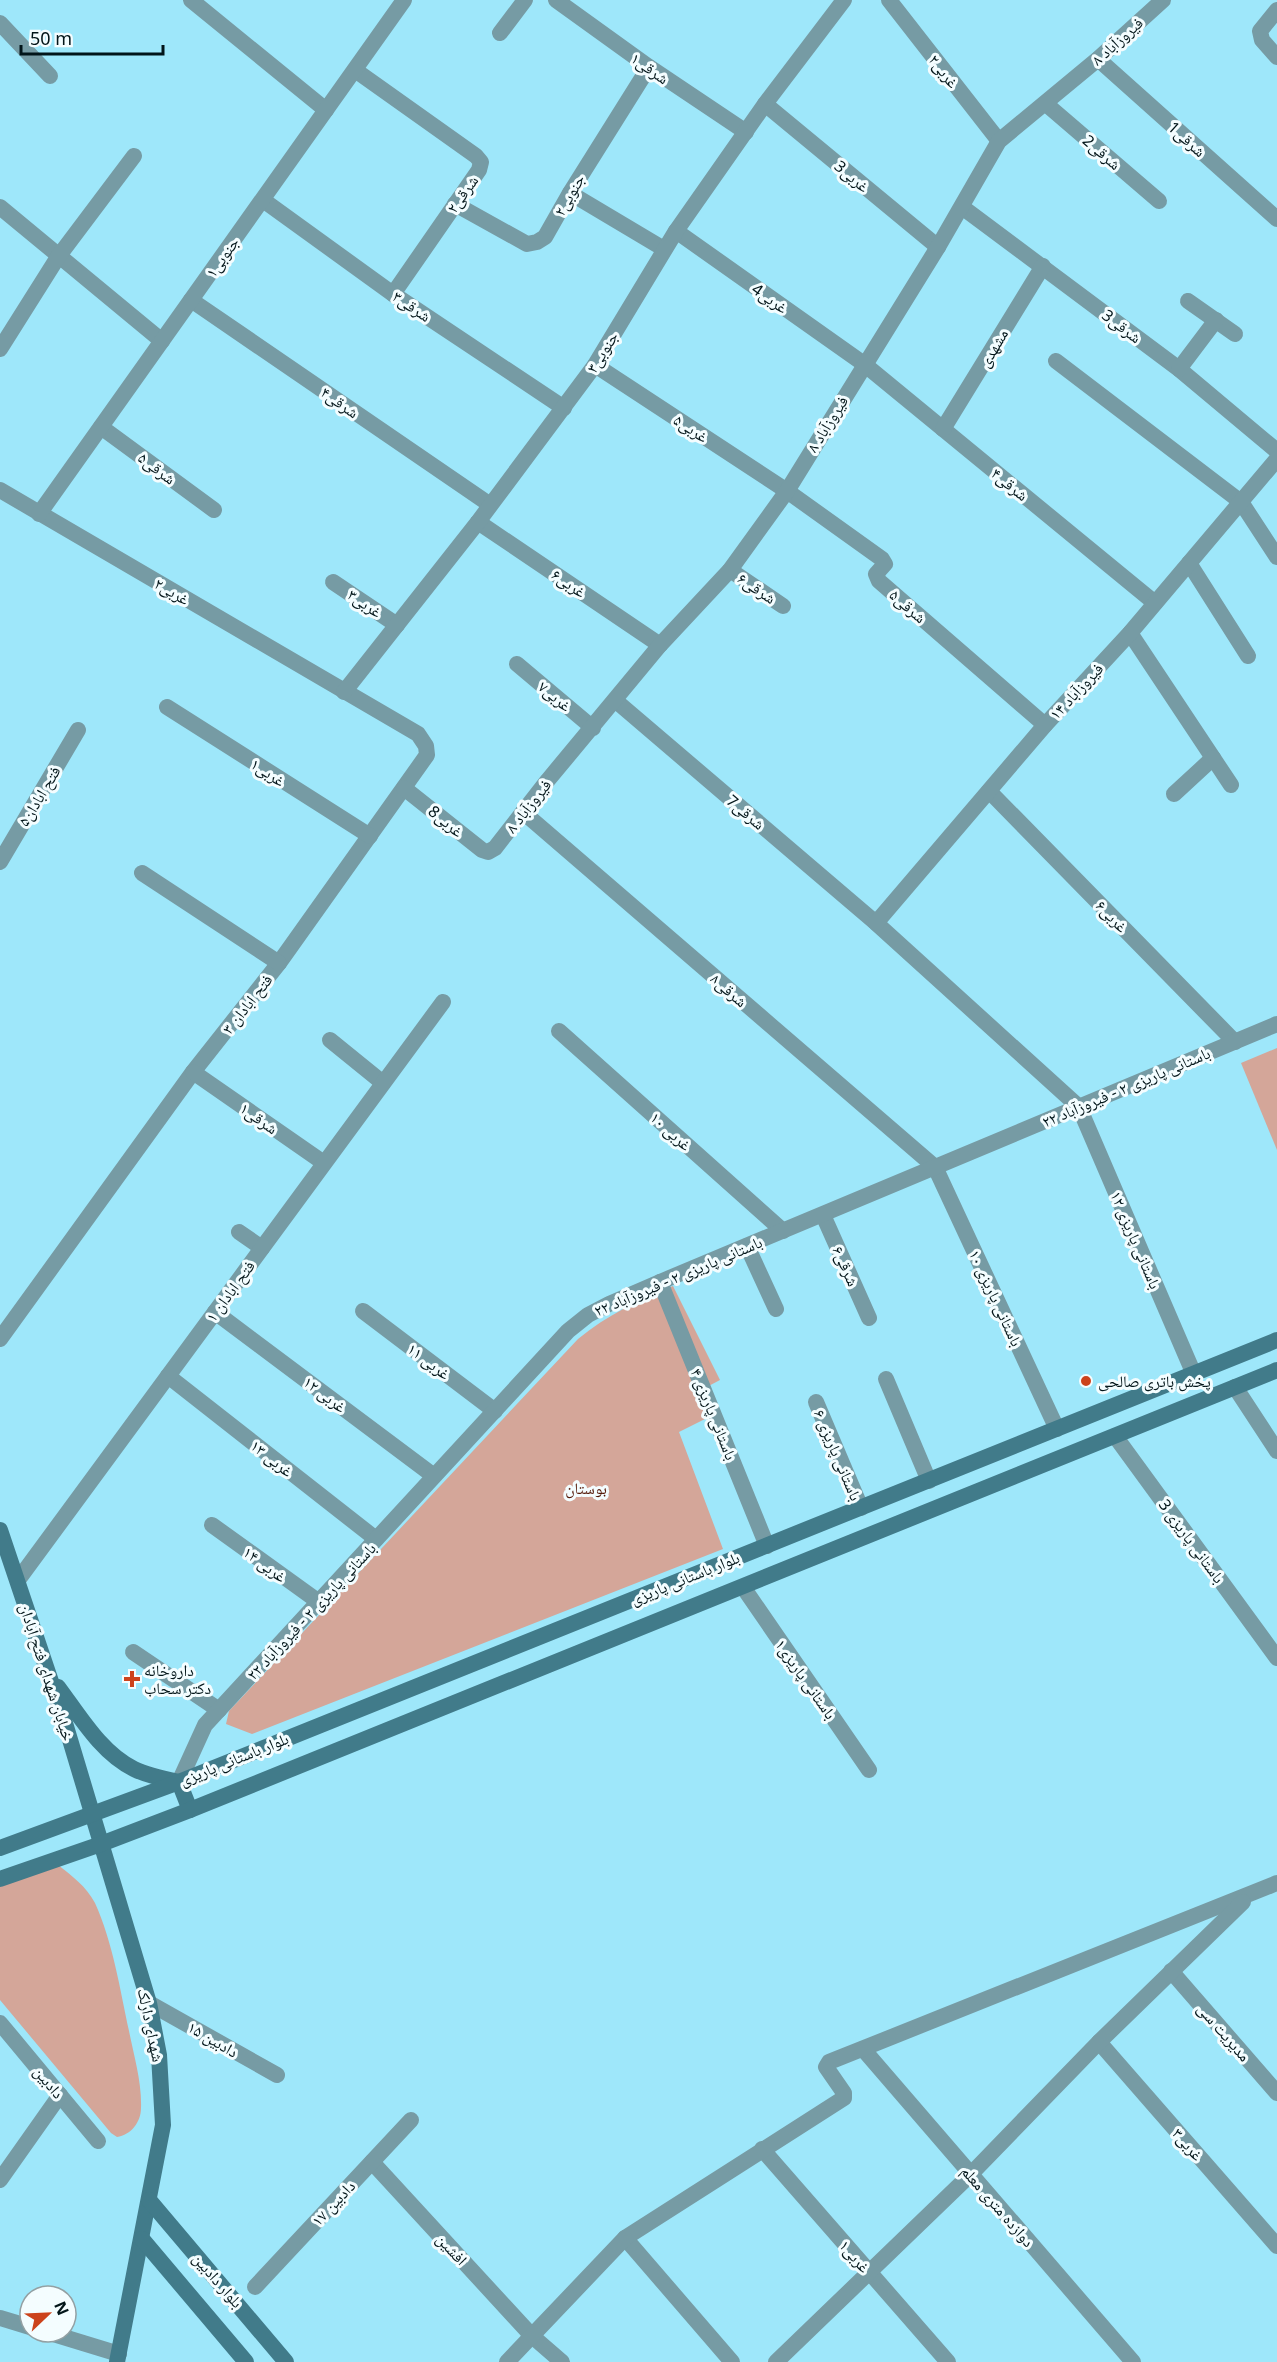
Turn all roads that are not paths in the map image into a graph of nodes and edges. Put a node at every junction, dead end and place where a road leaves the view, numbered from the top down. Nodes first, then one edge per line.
1 (191, 0) edge
2 (405, 0) edge
3 (525, 0) edge
4 (556, 0) edge
5 (844, 0) edge
6 (889, 0) edge
7 (1163, 0) edge
8 (1277, 10) edge
9 (0, 23) edge
10 (500, 33) dead end
11 (1277, 57) edge
12 (1098, 59) junction
13 (649, 67) junction
14 (355, 70) junction
15 (50, 76) dead end
16 (765, 104) junction
17 (1046, 104) junction
18 (326, 110) junction
19 (746, 132) junction
20 (999, 141) junction
21 (134, 156) dead end
22 (570, 193) junction
23 (263, 200) junction
24 (1159, 201) dead end
25 (455, 204) junction
26 (0, 207) edge
27 (962, 207) junction
28 (1277, 219) edge
29 (676, 231) junction
30 (938, 247) junction
31 (664, 249) junction
32 (58, 257) junction
33 (1043, 266) junction
34 (393, 294) junction
35 (191, 300) junction
36 (1188, 301) dead end
37 (1216, 320) junction
38 (1235, 334) dead end
39 (162, 341) junction
40 (0, 349) edge
41 (1056, 361) dead end
42 (864, 364) junction
43 (595, 365) junction
44 (1179, 369) junction
45 (564, 408) junction
46 (101, 427) junction
47 (943, 429) junction
48 (1277, 451) edge
49 (1277, 459) edge
50 (0, 490) edge
51 (787, 491) junction
52 (1241, 502) junction
53 (489, 504) junction
54 (213, 510) dead end
55 (39, 514) junction
56 (478, 522) junction
57 (1277, 557) edge
58 (1189, 563) junction
59 (730, 570) junction
60 (333, 582) dead end
61 (1155, 603) junction
62 (783, 606) dead end
63 (397, 625) junction
64 (1130, 633) junction
65 (660, 645) junction
66 (1248, 656) dead end
67 (517, 664) dead end
68 (344, 692) junction
69 (616, 701) junction
70 (167, 707) dead end
71 (1045, 725) junction
72 (593, 728) junction
73 (78, 729) dead end
74 (1213, 758) junction
75 (1231, 785) dead end
76 (404, 788) junction
77 (990, 791) junction
78 (1174, 794) dead end
79 (523, 812) junction
80 (370, 836) junction
81 (489, 852) joint
82 (0, 862) edge
83 (142, 873) dead end
84 (876, 923) junction
85 (279, 963) junction
86 (443, 1002) dead end
87 (1277, 1024) edge
88 (560, 1031) dead end
89 (330, 1040) dead end
90 (1235, 1042) junction
91 (193, 1072) junction
92 (383, 1083) junction
93 (1079, 1107) junction
94 (324, 1163) junction
95 (935, 1167) junction
96 (823, 1215) junction
97 (783, 1231) junction
98 (239, 1232) dead end
99 (747, 1246) junction
100 (262, 1248) junction
101 (660, 1282) junction
102 (776, 1309) dead end
103 (363, 1311) dead end
104 (215, 1312) junction
105 (869, 1318) dead end
106 (0, 1339) edge
107 (1277, 1340) edge
108 (1277, 1370) edge
109 (1193, 1372) junction
110 (168, 1376) junction
111 (886, 1378) dead end
112 (1235, 1387) junction
113 (816, 1402) dead end
114 (495, 1411) junction
115 (1057, 1429) junction
116 (1114, 1436) junction
117 (1277, 1451) edge
118 (434, 1476) junction
119 (929, 1480) junction
120 (861, 1508) junction
121 (212, 1525) dead end
122 (0, 1530) edge
123 (376, 1539) junction
124 (767, 1546) junction
125 (18, 1580) junction
126 (743, 1587) junction
127 (319, 1602) junction
128 (1274, 1649) edge
129 (133, 1652) dead end
130 (48, 1674) junction
131 (219, 1710) junction
132 (869, 1770) dead end
133 (179, 1782) junction
134 (190, 1810) junction
135 (92, 1815) junction
136 (101, 1844) junction
137 (0, 1848) edge
138 (0, 1879) edge
139 (1277, 1883) edge
140 (1250, 1895) junction
141 (1172, 1971) junction
142 (149, 2002) junction
143 (0, 2023) edge
144 (1099, 2042) junction
145 (863, 2049) junction
146 (277, 2075) dead end
147 (1277, 2093) edge
148 (60, 2095) junction
149 (411, 2120) dead end
150 (98, 2141) dead end
151 (762, 2149) junction
152 (372, 2162) junction
153 (971, 2174) junction
154 (0, 2180) edge
155 (149, 2200) junction
156 (625, 2238) junction
157 (142, 2239) junction
158 (1277, 2246) edge
159 (870, 2273) junction
160 (255, 2287) dead end
161 (0, 2318) edge
162 (18, 2323) edge
163 (532, 2336) junction
164 (78, 2343) edge
165 (118, 2358) edge
166 (246, 2362) edge
167 (286, 2362) edge
168 (507, 2362) edge
169 (562, 2362) edge
170 (732, 2362) edge
171 (776, 2362) edge
172 (948, 2362) edge
173 (1133, 2362) edge

1 - 18 street
2 - 14 street, جنوبی۱
3 - 10 street
4 - 13 street, شرقی۱
5 - 16 street, جنوبی۳
6 - 20 street, غربی۲
7 - 12 street, فیروزآباد ۸
8 - 11 street
9 - 15 street
12 - 17 street, فیروزآباد ۸
12 - 28 street, شرقی1
13 - 19 street, شرقی۱
13 - 22 street, جنوبی۲
14 - 18 street, جنوبی۱
14 - 25 street, شرقی۲
16 - 19 street, جنوبی۳
16 - 30 street, غربی3
17 - 20 street, فیروزآباد ۸
17 - 24 street, شرقی2
18 - 23 street, جنوبی۱
19 - 29 street, جنوبی۳
20 - 27 street, فیروزآباد ۸
21 - 32 street
22 - 25 street, جنوبی۲
22 - 31 street
23 - 34 street, شرقی۳
23 - 35 street, جنوبی۱
25 - 34 street, شرقی۲
26 - 32 street
27 - 30 street, فیروزآباد ۸
27 - 33 street, شرقی3
29 - 31 street, جنوبی۳
29 - 42 street, غربی4
30 - 42 street, فیروزآباد ۸
31 - 43 street, جنوبی۳
32 - 39 street
32 - 40 street
33 - 44 street, شرقی3
33 - 47 street, مشهدی
34 - 45 street, شرقی۳
35 - 39 street, جنوبی۱
35 - 53 street, شرقی۴
36 - 37 street
37 - 38 street
37 - 44 street
39 - 46 street, جنوبی۱
41 - 52 street
42 - 47 street, شرقی۴
42 - 51 street, فیروزآباد ۸
43 - 45 street, جنوبی۳
43 - 51 street, غربی۵
44 - 48 street, شرقی3
45 - 53 street, جنوبی۳
46 - 54 street, شرقی۵
46 - 55 street, جنوبی۱
47 - 61 street, شرقی۴
49 - 52 street, فیروزآباد ۱۴
50 - 55 street, غربی۲
51 - 59 street, فیروزآباد ۸
51 - 71 street, شرقی۵
52 - 57 street
52 - 58 street, فیروزآباد ۱۴
53 - 56 street, جنوبی۳
55 - 68 street, غربی۲
56 - 63 street, جنوبی۳
56 - 65 street, غربی۶
58 - 61 street, فیروزآباد ۱۴
58 - 66 street
59 - 62 street, شرقی۶
59 - 65 street, فیروزآباد ۸
60 - 63 street, غربی۳
61 - 64 street, فیروزآباد ۱۴
63 - 68 street, جنوبی۳
64 - 71 street, فیروزآباد ۱۴
64 - 74 street
65 - 69 street, فیروزآباد ۸
67 - 72 street, غربی۷
68 - 76 street, فتح ابادان ۳
69 - 72 street, فیروزآباد ۸
69 - 84 street, شرقی7
70 - 80 street, غربی۱
71 - 77 street, فیروزآباد ۱۴
72 - 79 street, فیروزآباد ۸
73 - 82 street, فتح ابادان۵
74 - 75 street
74 - 78 street
76 - 80 street, فتح ابادان ۳
76 - 81 street, غربی8
77 - 84 street, فیروزآباد ۱۴
77 - 90 street, غربی۶
79 - 81 street, فیروزآباد ۸
79 - 95 street, شرقی۸
80 - 85 street, فتح ابادان ۳
83 - 85 street
84 - 93 street, شرقی7
85 - 91 street, فتح ابادان ۳
86 - 92 street, فتح ابادان ۱
87 - 90 street, باستانی پاریزی ۲ - فیروزآباد ۲۲
88 - 97 street, غربی ۱۰
89 - 92 street
90 - 93 street, باستانی پاریزی ۲ - فیروزآباد ۲۲
91 - 94 street, شرقی۱
91 - 106 street, فتح ابادان ۳
92 - 94 street, فتح ابادان ۱
93 - 95 street, باستانی پاریزی ۲ - فیروزآباد ۲۲
93 - 109 street, باستانی پاریزی ۱۲
94 - 100 street, فتح ابادان ۱
95 - 96 street, باستانی پاریزی ۲ - فیروزآباد ۲۲
95 - 115 street, باستانی پاریزی ۱۰
96 - 97 street, باستانی پاریزی ۲ - فیروزآباد ۲۲
96 - 105 street, شرقی۶
97 - 99 street, باستانی پاریزی ۲ - فیروزآباد ۲۲
98 - 100 street
99 - 101 street, باستانی پاریزی ۲ - فیروزآباد ۲۲
99 - 102 street
100 - 104 street, فتح ابادان ۱
101 - 114 street, باستانی پاریزی ۲ - فیروزآباد ۲۲
101 - 124 street, باستانی پاریزی ۴
103 - 114 street, غربی ۱۱
104 - 110 street, فتح ابادان ۱
104 - 118 street, غربی ۱۲
107 - 109 main road, بلوار باستانی پاریزی
108 - 112 main road, بلوار باستانی پاریزی
109 - 115 main road, بلوار باستانی پاریزی
110 - 123 street, غربی ۱۳
110 - 125 street, فتح ابادان ۱
111 - 119 street
112 - 116 main road, بلوار باستانی پاریزی
112 - 117 street
113 - 120 street, باستانی پاریزی ۶
114 - 118 street, باستانی پاریزی ۲ - فیروزآباد ۲۲
115 - 119 main road, بلوار باستانی پاریزی
116 - 126 main road, بلوار باستانی پاریزی
116 - 128 street, باستانی پاریزی 3
118 - 123 street, باستانی پاریزی ۲ - فیروزآباد ۲۲
119 - 120 main road, بلوار باستانی پاریزی
120 - 124 main road, بلوار باستانی پاریزی
121 - 127 street, غربی ۱۴
122 - 125 main road, خیابان شهدای فتح آبادان
123 - 127 street, باستانی پاریزی ۲ - فیروزآباد ۲۲
124 - 133 main road, بلوار باستانی پاریزی
125 - 130 main road, خیابان شهدای فتح آبادان
126 - 132 street, باستانی پاریزی۱
126 - 134 main road, بلوار باستانی پاریزی
127 - 131 street, باستانی پاریزی ۲ - فیروزآباد ۲۲
129 - 131 street
130 - 133 main road
130 - 135 main road, خیابان شهدای فتح آبادان
131 - 133 street, باستانی پاریزی ۲ - فیروزآباد ۲۲
133 - 134 main road
133 - 135 main road, بلوار باستانی پاریزی
134 - 136 main road, بلوار باستانی پاریزی
135 - 136 main road, شهدای دارلک
135 - 137 main road, بلوار باستانی پاریزی
136 - 138 main road, بلوار باستانی پاریزی
136 - 142 main road, شهدای دارلک
139 - 140 street
140 - 141 street
140 - 145 street
141 - 144 street
141 - 147 street, مدیریت سی
142 - 146 street, دادبین ۱۵
142 - 155 main road, شهدای دارلک
143 - 148 street, دادبین
144 - 153 street
144 - 158 street, غربی۳
145 - 151 street
145 - 153 street, دوازده متری معلم
148 - 150 street, دادبین
148 - 154 street
149 - 152 street, دادبین ۱۷
151 - 156 street
151 - 159 street, غربی۱
152 - 160 street, دادبین ۱۷
152 - 163 street, افشین
153 - 159 street
153 - 173 street, دوازده متری معلم
155 - 157 main road, شهدای دارلک
155 - 167 main road, بلوار دادبین
156 - 163 street
156 - 170 street
157 - 165 main road, شهدای دارلک
157 - 166 main road, بلوار دادبین
159 - 171 street
159 - 172 street, غربی۱
161 - 162 street
163 - 168 street
163 - 169 street, افشین
164 - 165 street

